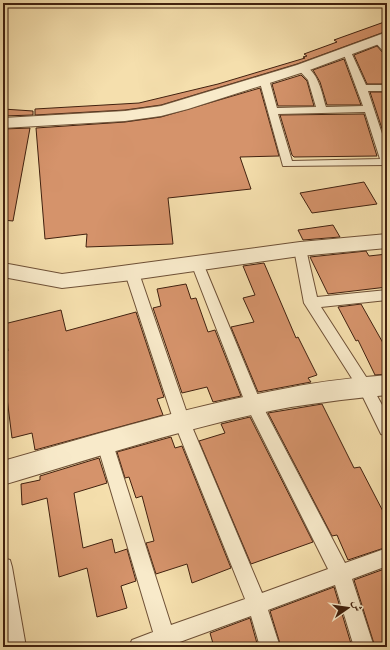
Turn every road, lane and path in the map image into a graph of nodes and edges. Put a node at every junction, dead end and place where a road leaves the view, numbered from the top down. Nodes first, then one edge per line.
1 (384, 42) edge
2 (347, 52) junction
3 (302, 68) junction
4 (264, 79) junction
5 (362, 88) junction
6 (387, 88) edge
7 (369, 109) junction
8 (322, 110) junction
9 (272, 111) junction
10 (3, 123) edge
11 (386, 162) edge
12 (387, 241) edge
13 (300, 249) junction
14 (197, 263) junction
15 (3, 270) edge
16 (132, 273) junction
17 (387, 296) edge
18 (311, 303) junction
19 (376, 386) edge
20 (254, 405) junction
21 (182, 422) junction
22 (387, 429) edge
23 (105, 444) junction
24 (3, 473) edge
25 (387, 557) edge
26 (3, 567) edge
27 (341, 574) junction
28 (257, 605) junction
29 (167, 642) edge
30 (16, 647) edge
31 (139, 647) edge
32 (270, 647) edge
33 (364, 647) edge

1 - 2 street
2 - 3 street
2 - 5 lane
3 - 4 street
3 - 8 lane
4 - 9 lane
4 - 10 street
5 - 6 lane
5 - 7 lane
7 - 8 lane
7 - 11 lane
8 - 9 lane
9 - 11 lane
12 - 13 street
13 - 14 street
13 - 18 lane
14 - 16 street
14 - 20 lane
15 - 16 street
16 - 21 lane
17 - 18 lane
18 - 19 lane
19 - 20 street
19 - 22 lane
20 - 21 street
20 - 27 lane
21 - 23 street
21 - 28 lane
23 - 24 street
23 - 29 lane
25 - 27 lane
26 - 30 lane
27 - 28 lane
27 - 33 lane
28 - 29 lane
28 - 32 lane
29 - 31 lane

